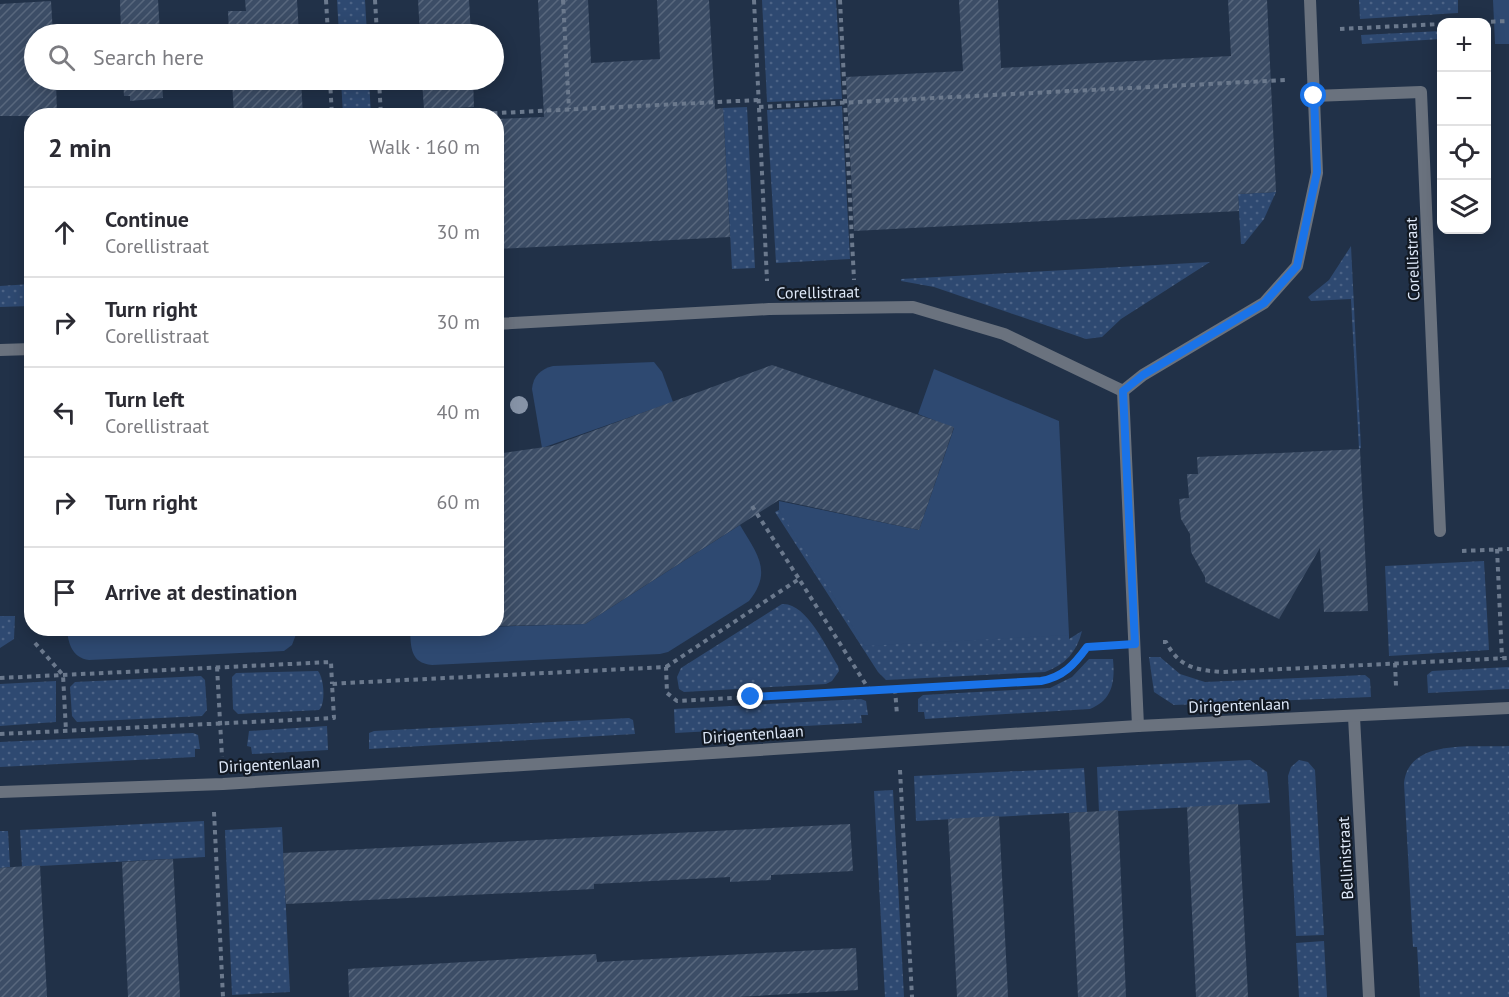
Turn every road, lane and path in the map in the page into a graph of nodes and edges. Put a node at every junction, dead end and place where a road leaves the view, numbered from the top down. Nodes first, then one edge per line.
1 (326, 0) edge
2 (375, 0) edge
3 (563, 0) edge
4 (754, 0) edge
5 (840, 0) edge
6 (1310, 0) edge
7 (1509, 21) edge
8 (1491, 22) edge
9 (327, 24) edge
10 (376, 24) edge
11 (1437, 24) edge
12 (1311, 31) junction
13 (1313, 79) junction
14 (331, 90) edge
15 (380, 90) edge
16 (1314, 96) junction
17 (758, 100) junction
18 (846, 103) junction
19 (759, 107) junction
20 (332, 108) edge
21 (381, 108) edge
22 (569, 108) junction
23 (504, 112) edge
24 (855, 308) junction
25 (769, 309) junction
26 (504, 324) edge
27 (24, 349) edge
28 (0, 350) edge
29 (1123, 391) junction
30 (752, 506) dead end
31 (1440, 531) joint
32 (1497, 549) junction
33 (1509, 549) edge
34 (799, 579) junction
35 (35, 643) dead end
36 (1135, 644) junction
37 (1502, 658) junction
38 (1509, 658) edge
39 (666, 667) junction
40 (217, 668) junction
41 (63, 675) junction
42 (0, 678) edge
43 (332, 684) junction
44 (870, 691) junction
45 (1509, 708) edge
46 (1354, 717) junction
47 (220, 723) junction
48 (1138, 726) junction
49 (66, 731) junction
50 (0, 735) edge
51 (898, 741) junction
52 (213, 784) junction
53 (0, 792) edge
54 (223, 997) edge
55 (912, 997) edge
56 (1369, 997) edge

1 - 9 path
2 - 10 path
3 - 22 path
4 - 17 path
5 - 18 path
6 - 12 street
7 - 8 path
11 - 12 path
12 - 13 street
13 - 16 street
13 - 18 path
14 - 20 path
15 - 21 path
16 - 29 street
16 - 31 street, Corellistraat
17 - 19 path
17 - 22 path
18 - 19 path
18 - 24 path
19 - 25 path
22 - 23 path
24 - 25 street, Corellistraat
24 - 29 street, Corellistraat
25 - 26 street, Corellistraat
27 - 28 street
29 - 36 street
30 - 34 path
31 - 32 path
32 - 33 path
32 - 37 path
34 - 39 path
34 - 44 path
35 - 41 path
36 - 37 path
36 - 44 path
36 - 48 street
37 - 38 path
39 - 43 path
39 - 44 path
40 - 41 path
40 - 43 path
40 - 47 path
41 - 42 path
41 - 49 path
43 - 47 path
45 - 46 street, Dirigentenlaan
46 - 48 street, Dirigentenlaan
46 - 56 street, Bellinistraat
47 - 49 path
48 - 51 street, Dirigentenlaan
49 - 50 path
51 - 52 street, Dirigentenlaan
51 - 55 path
52 - 53 street, Dirigentenlaan
52 - 54 path

